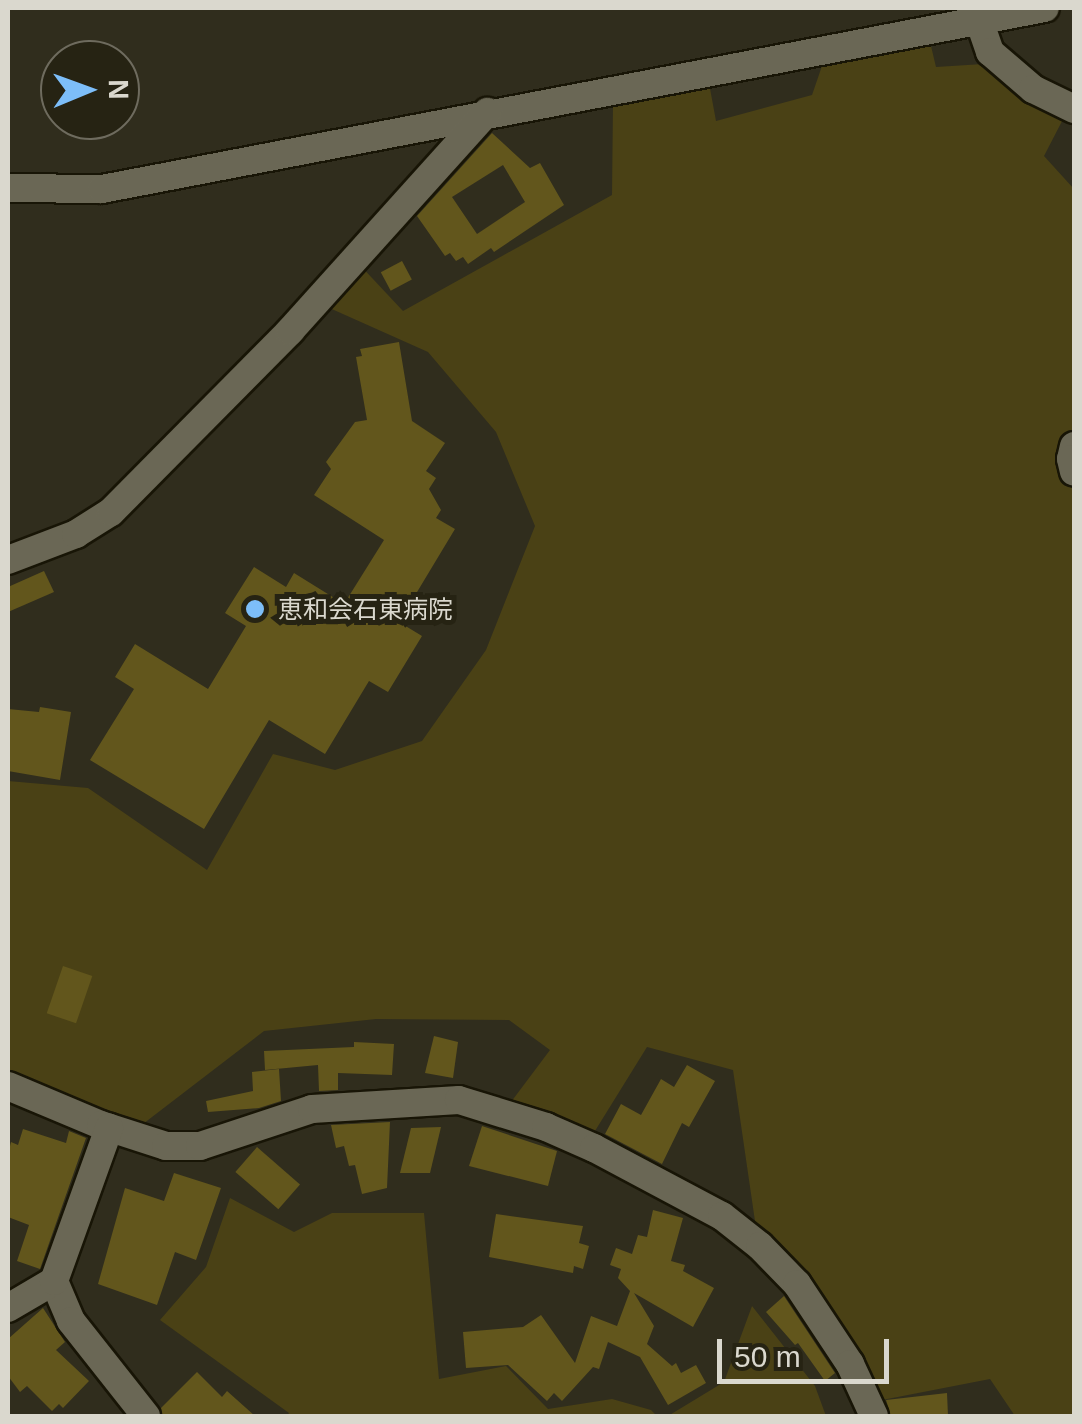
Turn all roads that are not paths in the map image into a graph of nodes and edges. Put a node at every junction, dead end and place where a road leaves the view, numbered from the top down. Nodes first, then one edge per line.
1 (1045, 8) edge
2 (979, 20) junction
3 (1074, 109) edge
4 (487, 112) junction
5 (8, 188) edge
6 (1074, 446) edge
7 (1074, 472) edge
8 (8, 560) edge
9 (8, 1086) edge
10 (109, 1128) junction
11 (54, 1281) junction
12 (8, 1308) edge
13 (146, 1416) edge
14 (874, 1416) edge

1 - 2 street
2 - 3 street
2 - 4 street
4 - 5 street
4 - 8 street
6 - 7 street
9 - 10 street
10 - 11 street
10 - 14 street
11 - 12 street
11 - 13 street

